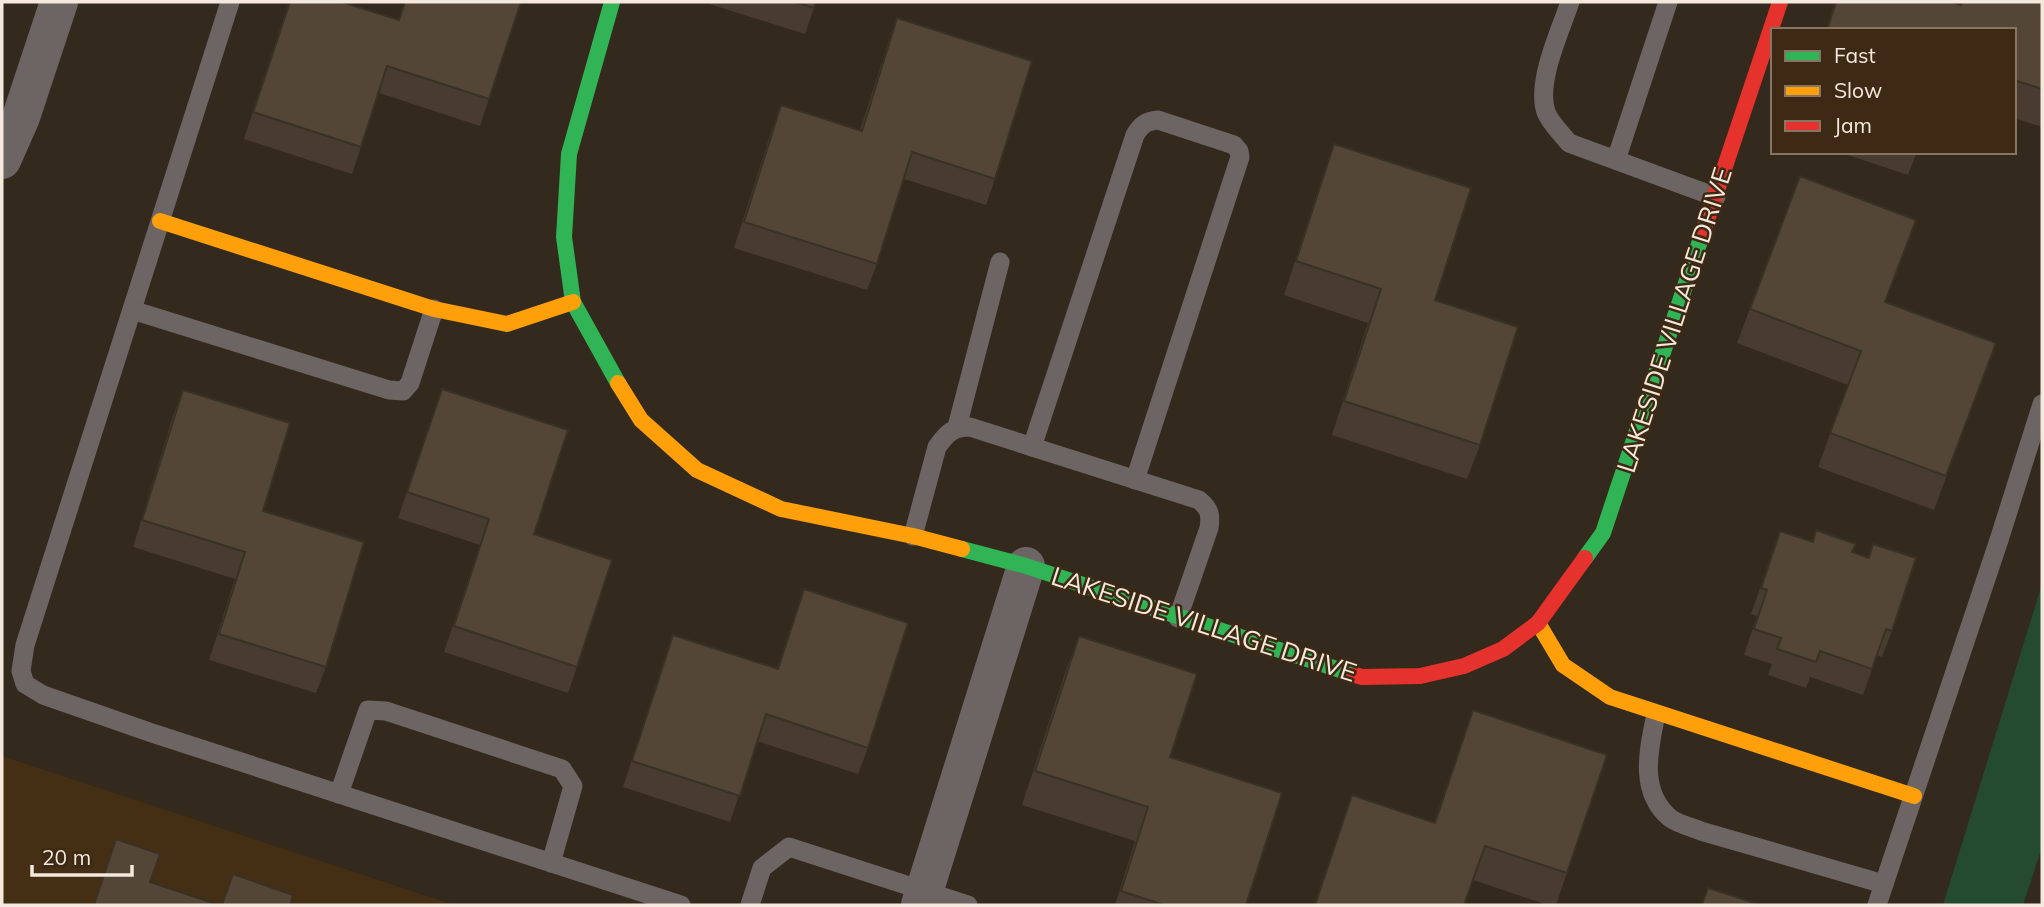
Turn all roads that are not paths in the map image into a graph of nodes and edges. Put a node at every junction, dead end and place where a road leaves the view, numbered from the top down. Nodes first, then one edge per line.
1 (59, 2) edge
2 (230, 2) edge
3 (612, 2) edge
4 (1570, 2) edge
5 (1668, 2) edge
6 (1780, 2) edge
7 (1771, 28) edge
8 (1771, 29) edge
9 (2, 160) edge
10 (1616, 160) junction
11 (1716, 197) junction
12 (160, 221) junction
13 (1000, 262) dead end
14 (573, 302) junction
15 (132, 310) junction
16 (434, 310) junction
17 (2042, 404) edge
18 (957, 427) junction
19 (1032, 447) junction
20 (1135, 480) junction
21 (914, 536) junction
22 (1026, 566) junction
23 (1178, 618) junction
24 (1538, 623) junction
25 (1656, 714) junction
26 (339, 794) junction
27 (1914, 796) junction
28 (551, 863) junction
29 (1884, 884) junction
30 (922, 898) edge
31 (681, 905) edge
32 (750, 905) edge
33 (968, 905) edge
34 (1877, 905) edge

1 - 9 street
2 - 12 lane
3 - 14 street, LAKESIDE VILLAGE DRIVE
4 - 10 lane
5 - 10 lane
6 - 7 street, LAKESIDE VILLAGE DRIVE
8 - 11 street, LAKESIDE VILLAGE DRIVE
10 - 11 lane
11 - 24 street, LAKESIDE VILLAGE DRIVE
12 - 15 lane
12 - 16 street
13 - 18 lane
14 - 16 street
14 - 21 street, LAKESIDE VILLAGE DRIVE
15 - 16 lane
15 - 26 lane
17 - 27 lane
18 - 19 lane
18 - 21 lane
19 - 20 lane
19 - 20 lane
20 - 23 lane
21 - 22 street, LAKESIDE VILLAGE DRIVE
22 - 23 street, LAKESIDE VILLAGE DRIVE
22 - 30 street, LAKESIDE VILLAGE DRIVE
23 - 24 street, LAKESIDE VILLAGE DRIVE
24 - 25 street
25 - 27 street
25 - 29 lane
26 - 28 lane
26 - 28 lane
27 - 29 lane
28 - 31 lane
29 - 34 lane
30 - 32 lane
30 - 33 lane

